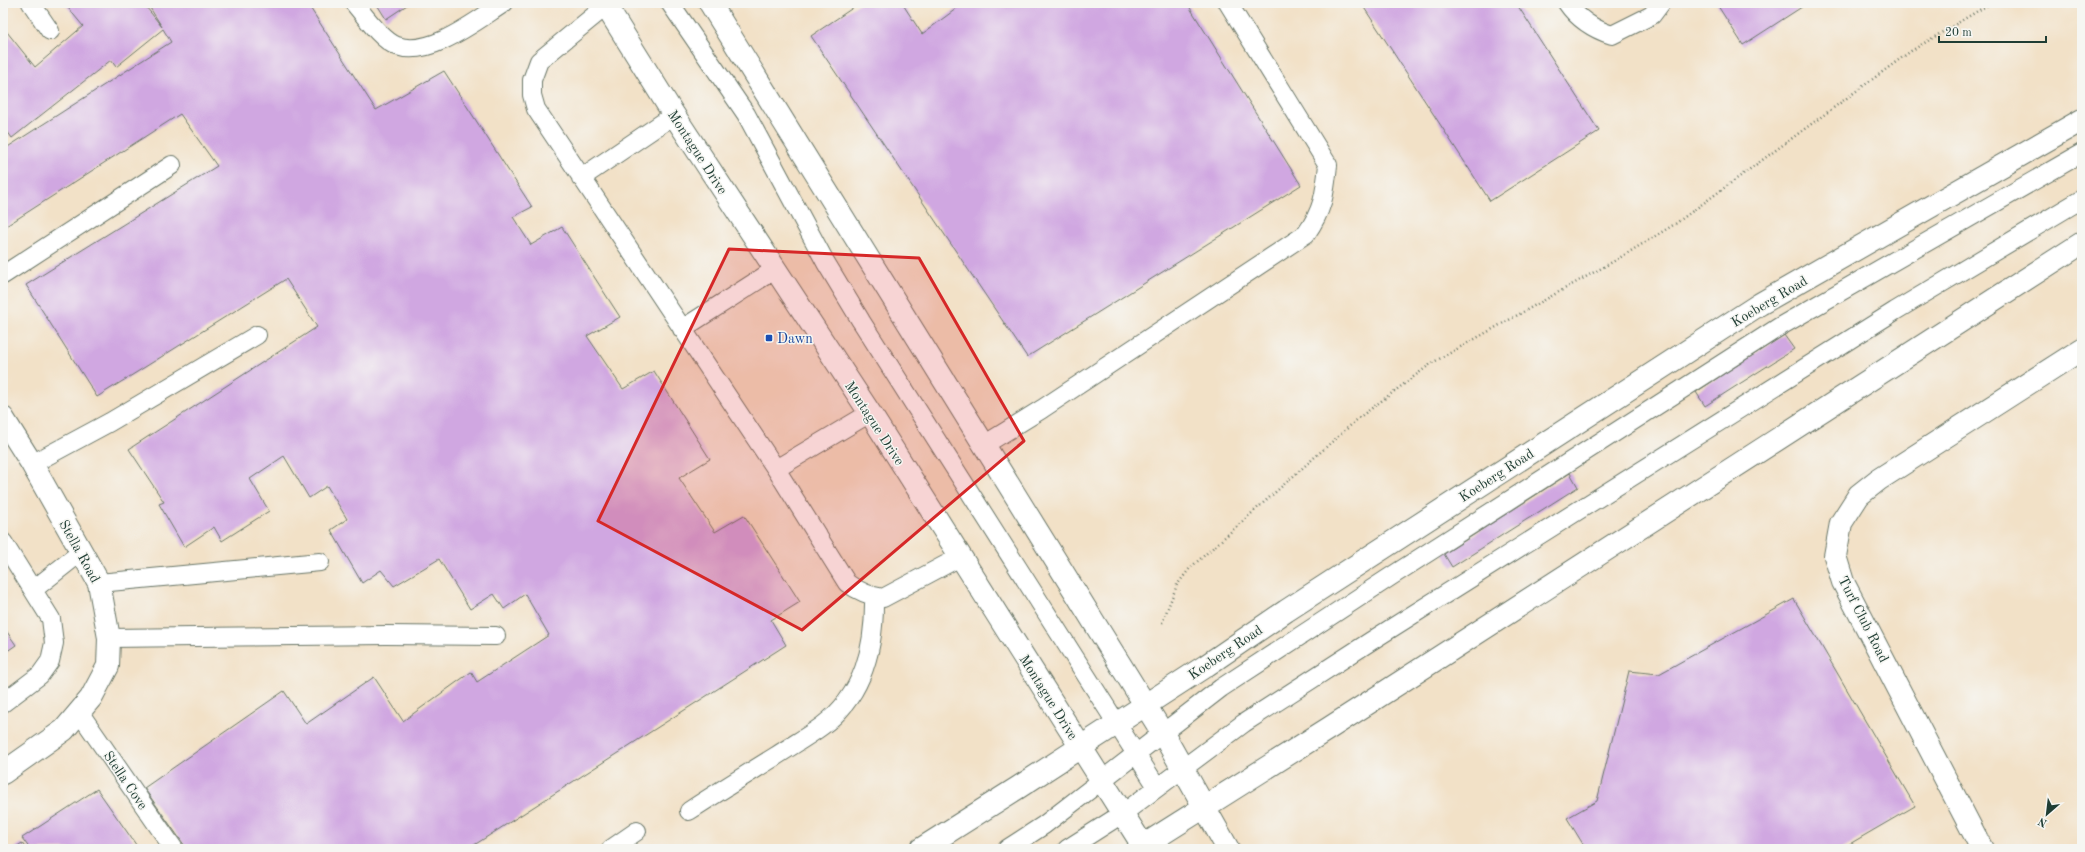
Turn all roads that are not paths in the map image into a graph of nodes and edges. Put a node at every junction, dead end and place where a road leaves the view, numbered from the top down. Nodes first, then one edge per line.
1 (31, 3) edge
2 (354, 3) edge
3 (504, 3) edge
4 (670, 3) edge
5 (710, 3) edge
6 (1228, 3) edge
7 (1567, 3) edge
8 (1661, 3) edge
9 (605, 4) edge
10 (50, 31) dead end
11 (674, 115) junction
12 (2082, 120) edge
13 (2082, 153) edge
14 (172, 165) dead end
15 (581, 178) junction
16 (2082, 199) edge
17 (2082, 243) edge
18 (774, 270) junction
19 (3, 276) edge
20 (682, 329) junction
21 (257, 335) dead end
22 (2082, 349) edge
23 (870, 414) junction
24 (3, 418) edge
25 (984, 445) junction
26 (32, 464) junction
27 (776, 469) junction
28 (3, 542) edge
29 (81, 552) junction
30 (960, 556) junction
31 (320, 562) dead end
32 (99, 583) junction
33 (33, 590) junction
34 (874, 597) junction
35 (496, 636) dead end
36 (109, 638) junction
37 (3, 703) edge
38 (1146, 705) junction
39 (79, 712) junction
40 (1116, 724) junction
41 (1162, 732) junction
42 (1080, 747) junction
43 (1134, 754) junction
44 (1183, 767) junction
45 (3, 772) edge
46 (1100, 780) junction
47 (1157, 787) junction
48 (1204, 807) junction
49 (689, 811) dead end
50 (1122, 814) junction
51 (637, 831) dead end
52 (1142, 848) edge
53 (174, 849) edge
54 (611, 849) edge
55 (921, 849) edge
56 (1007, 849) edge
57 (1067, 849) edge
58 (1228, 849) edge
59 (1982, 849) edge

1 - 10 lane
2 - 3 lane
4 - 40 lane
5 - 25 main road
6 - 25 lane
7 - 8 lane
9 - 11 main road, Montague Drive
9 - 15 lane
11 - 15 lane
11 - 18 main road, Montague Drive
12 - 38 main road, Koeberg Road
13 - 41 lane
14 - 19 lane
15 - 20 lane
16 - 44 lane
17 - 48 main road
18 - 20 lane
18 - 23 main road, Montague Drive
20 - 27 lane
21 - 26 lane
22 - 59 main road, Turf Club Road
23 - 27 lane
23 - 30 main road, Montague Drive
24 - 26 main road, Stella Road
25 - 38 main road
26 - 29 main road, Stella Road
27 - 34 lane
28 - 33 lane
29 - 32 main road, Stella Road
29 - 33 lane
30 - 34 lane
30 - 42 main road, Montague Drive
31 - 32 lane
32 - 36 main road, Stella Road
33 - 37 lane
34 - 49 lane
35 - 36 lane
36 - 39 main road, Stella Road
38 - 40 main road, Koeberg Road
38 - 41 main road
39 - 45 main road, Stella Road
39 - 53 lane, Stella Cove
40 - 42 main road, Koeberg Road
40 - 43 lane
41 - 43 lane
41 - 44 main road
42 - 46 main road, Montague Drive
42 - 55 main road, Koeberg Road
43 - 46 lane
43 - 47 lane
44 - 47 lane
44 - 48 main road
46 - 50 main road, Montague Drive
46 - 56 lane
47 - 50 lane
48 - 52 main road
48 - 58 main road
50 - 52 main road, Montague Drive
50 - 57 lane
51 - 54 lane

